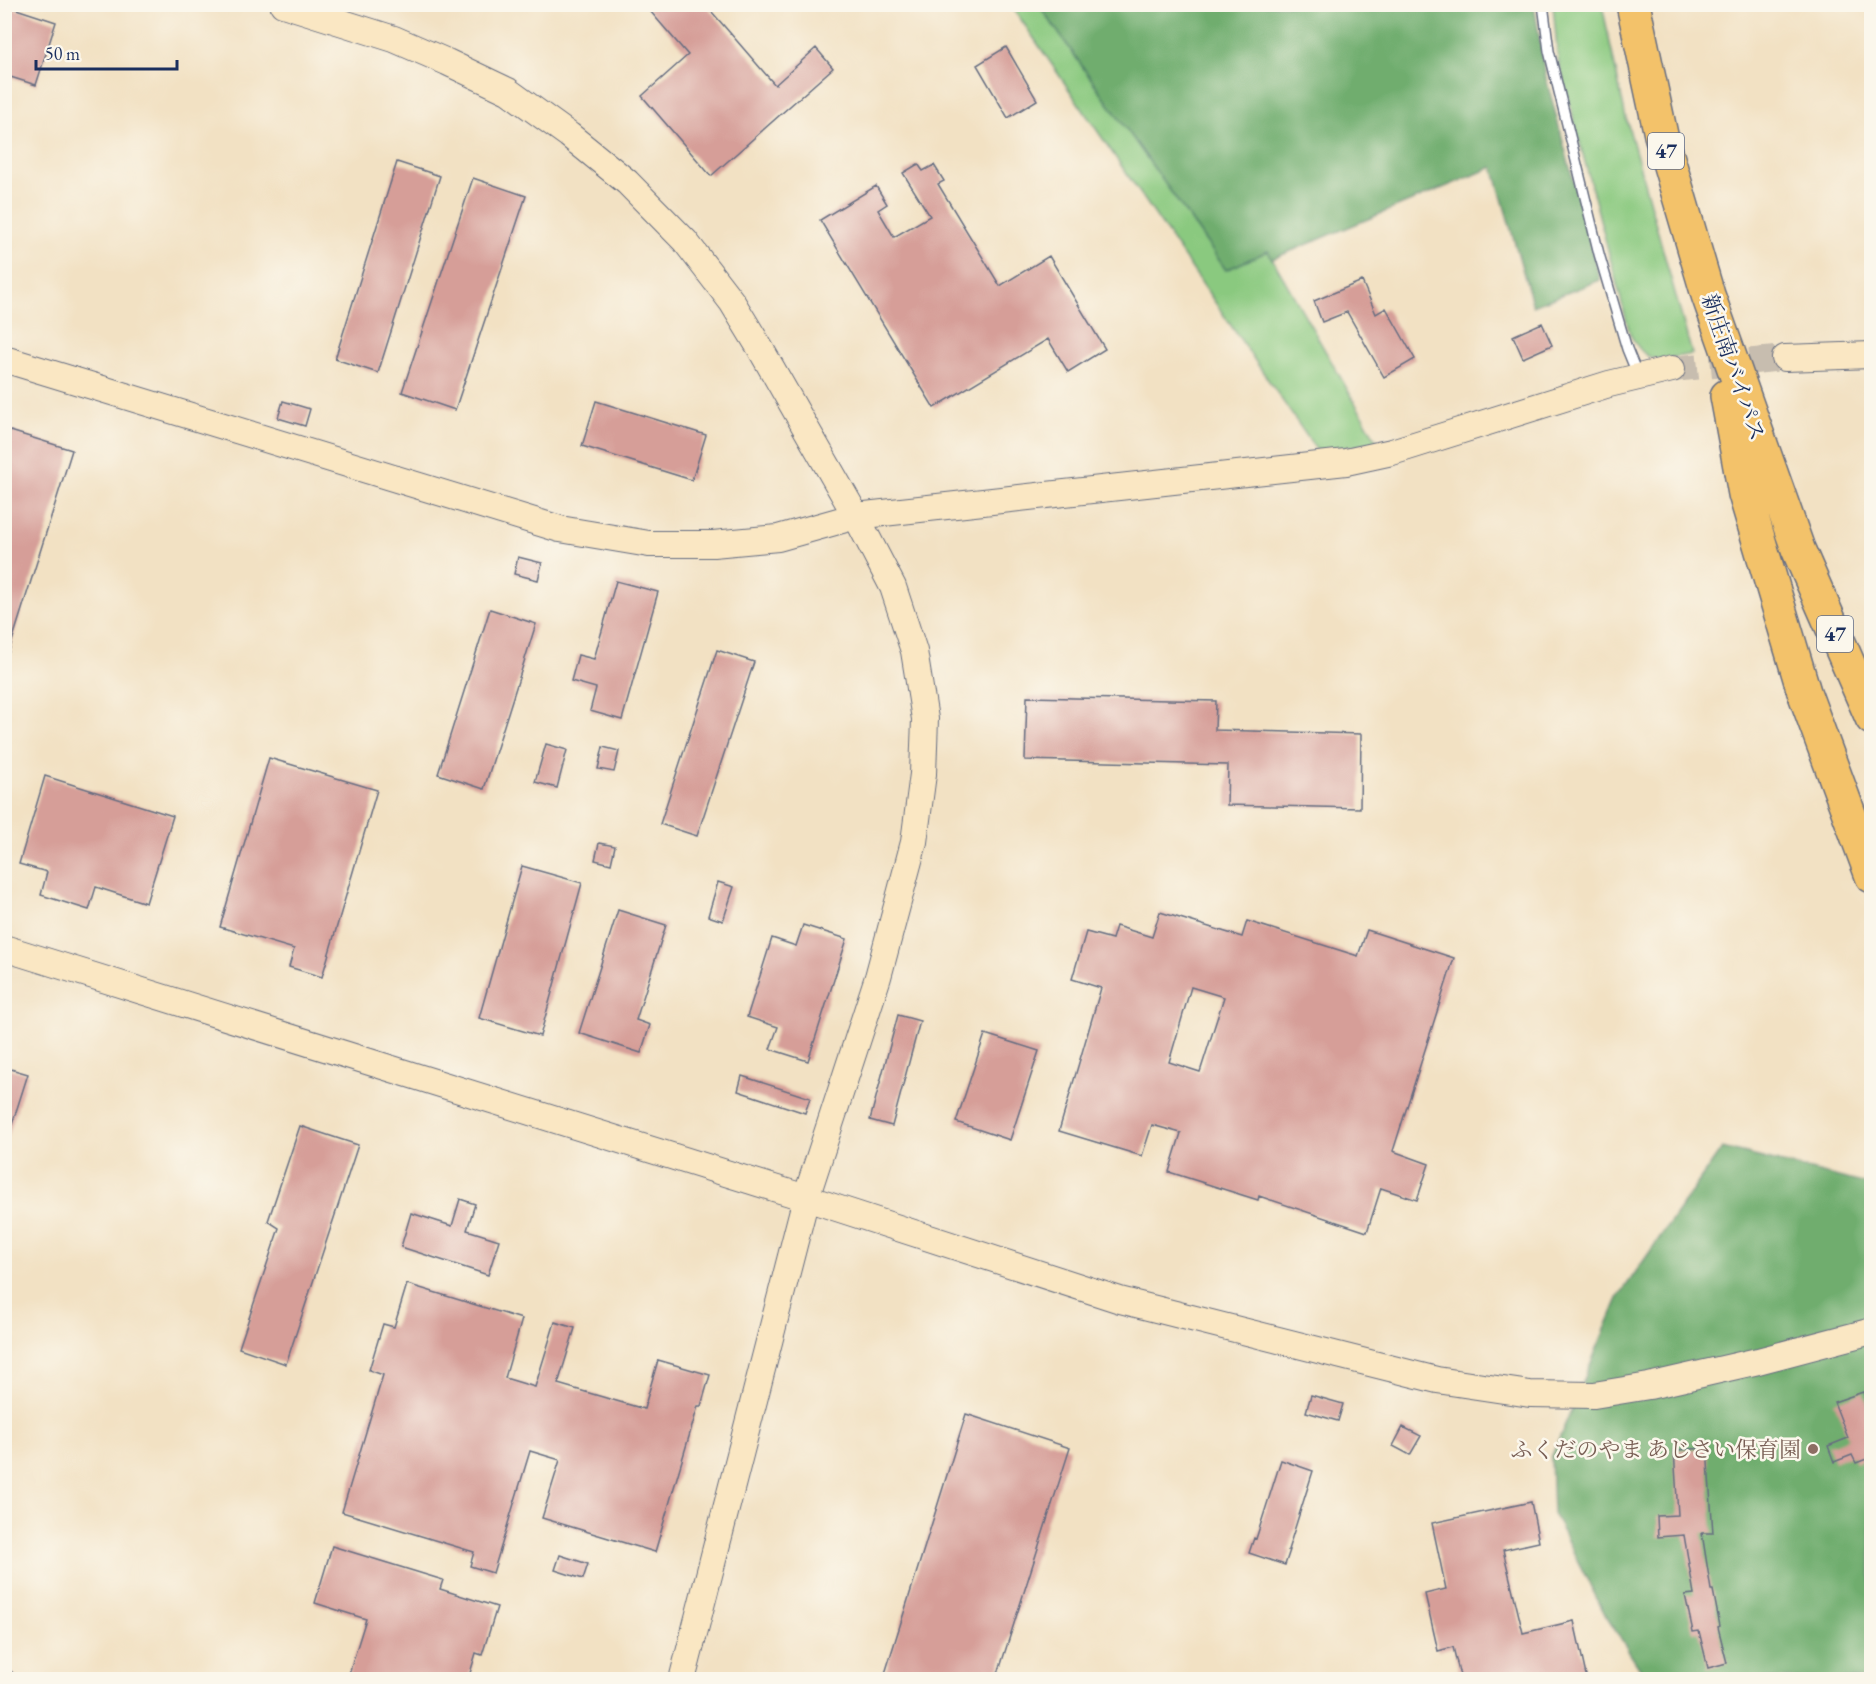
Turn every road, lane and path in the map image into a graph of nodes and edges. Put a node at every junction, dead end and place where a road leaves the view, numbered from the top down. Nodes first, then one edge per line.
1 (283, 4) edge
2 (1543, 4) edge
3 (1633, 4) edge
4 (1708, 295) junction
5 (1872, 355) edge
6 (1785, 358) tunnel mouth
7 (4, 359) edge
8 (1672, 369) tunnel mouth
9 (1638, 377) junction
10 (856, 516) junction
11 (1798, 549) junction
12 (1872, 667) edge
13 (1872, 718) edge
14 (1872, 876) edge
15 (4, 948) edge
16 (806, 1198) junction
17 (1872, 1331) edge
18 (682, 1680) edge

1 - 10 street
2 - 9 lane
3 - 4 highway, 新庄南バイパス / 47
4 - 11 highway, 新庄南バイパス / 47
4 - 14 highway
5 - 6 street
7 - 10 street
8 - 9 street
9 - 10 street
10 - 16 street
11 - 12 highway
11 - 13 highway, 新庄南バイパス / 47
15 - 16 street
16 - 17 street
16 - 18 street

